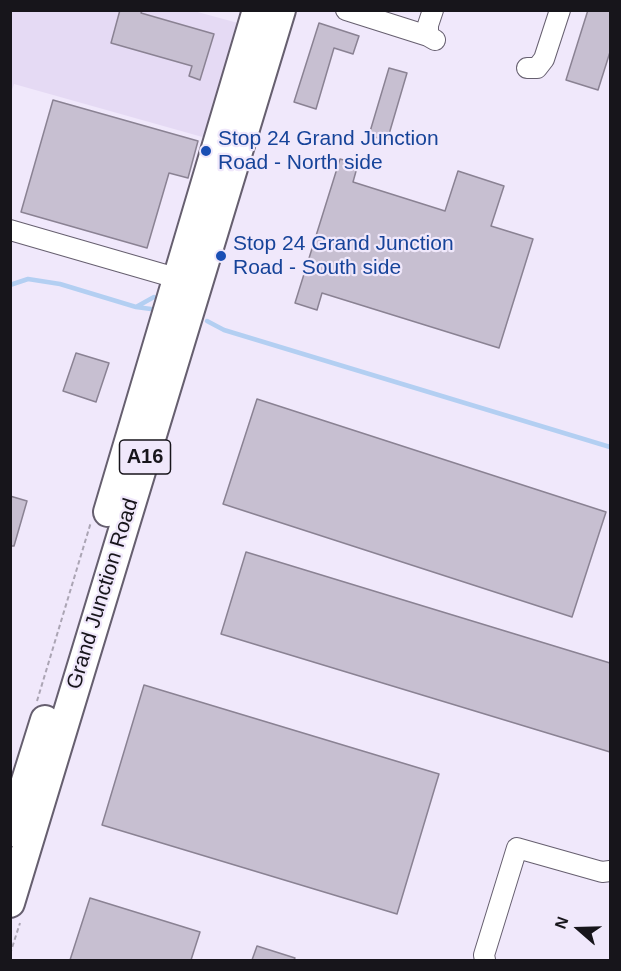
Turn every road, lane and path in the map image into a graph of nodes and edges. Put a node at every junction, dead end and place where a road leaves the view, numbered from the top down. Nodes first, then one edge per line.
1 (346, 10) edge
2 (433, 10) edge
3 (560, 10) edge
4 (278, 12) edge
5 (387, 17) edge
6 (527, 68) dead end
7 (10, 230) edge
8 (187, 281) junction
9 (93, 516) dead end
10 (89, 609) junction
11 (34, 708) dead end
12 (10, 832) edge
13 (610, 871) edge
14 (10, 903) edge
15 (485, 960) edge

1 - 5 street
2 - 5 street
3 - 6 street
4 - 8 highway, Grand Junction Road / A16
7 - 8 street
8 - 10 highway, Grand Junction Road / A16
9 - 11 path
10 - 12 highway, Grand Junction Road / A16
10 - 14 highway, Grand Junction Road / A16
13 - 15 street

